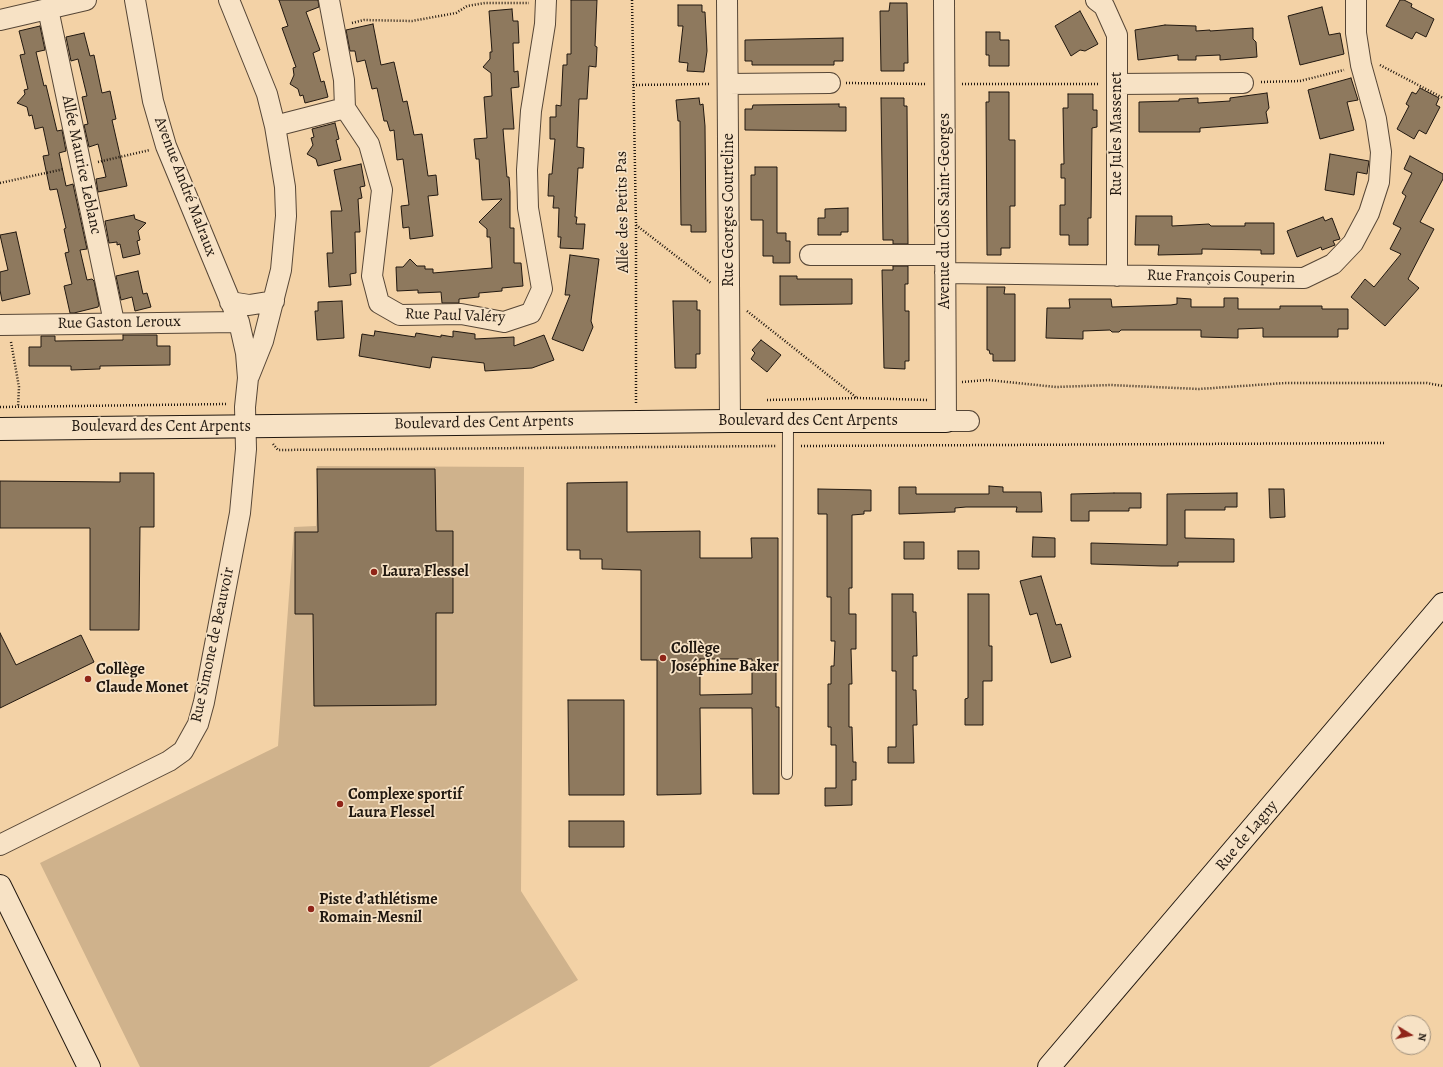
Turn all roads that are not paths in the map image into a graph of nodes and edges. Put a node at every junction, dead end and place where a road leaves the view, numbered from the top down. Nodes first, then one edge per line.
1 (86, 0) edge
2 (135, 0) edge
3 (229, 0) edge
4 (329, 0) edge
5 (727, 0) edge
6 (944, 0) edge
7 (1096, 0) edge
8 (1356, 0) edge
9 (546, 1) edge
10 (48, 9) junction
11 (0, 20) edge
12 (830, 83) road end
13 (1243, 83) dead end
14 (728, 84) junction
15 (1118, 84) junction
16 (345, 108) junction
17 (275, 126) junction
18 (810, 255) dead end
19 (945, 264) junction
20 (1117, 276) junction
21 (274, 301) junction
22 (230, 302) junction
23 (114, 322) junction
24 (239, 322) junction
25 (4, 325) edge
26 (248, 378) junction
27 (730, 421) junction
28 (788, 421) junction
29 (946, 421) junction
30 (969, 421) dead end
31 (245, 427) junction
32 (0, 428) edge
33 (1443, 604) edge
34 (787, 774) dead end
35 (0, 845) edge
36 (0, 886) edge
37 (89, 1067) edge
38 (1049, 1067) edge

1 - 10 street
2 - 22 street, Avenue André Malraux
3 - 17 street, Avenue André Malraux
4 - 16 street
5 - 14 street, Rue Georges Courteline
6 - 19 street, Avenue du Clos Saint-Georges
7 - 15 street, Rue Jules Massenet
8 - 20 street, Rue François Couperin
9 - 16 street, Rue Paul Valéry
10 - 11 street
10 - 23 street, Allée Maurice Leblanc
12 - 14 street
13 - 15 street
14 - 27 street, Rue Georges Courteline
15 - 20 street, Rue Jules Massenet
16 - 17 street
17 - 21 street, Avenue André Malraux
18 - 19 street, Rue François Couperin
19 - 20 street, Rue François Couperin
19 - 29 street, Avenue du Clos Saint-Georges
21 - 22 street
21 - 26 street, Avenue André Malraux
22 - 24 street, Avenue André Malraux
23 - 24 street, Rue Gaston Leroux
23 - 25 street, Rue Gaston Leroux
24 - 26 street, Avenue André Malraux
26 - 31 street, Avenue André Malraux
27 - 28 street, Boulevard des Cent Arpents
27 - 31 street, Boulevard des Cent Arpents
28 - 29 street, Boulevard des Cent Arpents
28 - 34 lane
29 - 30 street, Boulevard des Cent Arpents
31 - 32 street, Boulevard des Cent Arpents
31 - 35 street, Rue Simone de Beauvoir
33 - 38 street, Rue de Lagny
36 - 37 street

